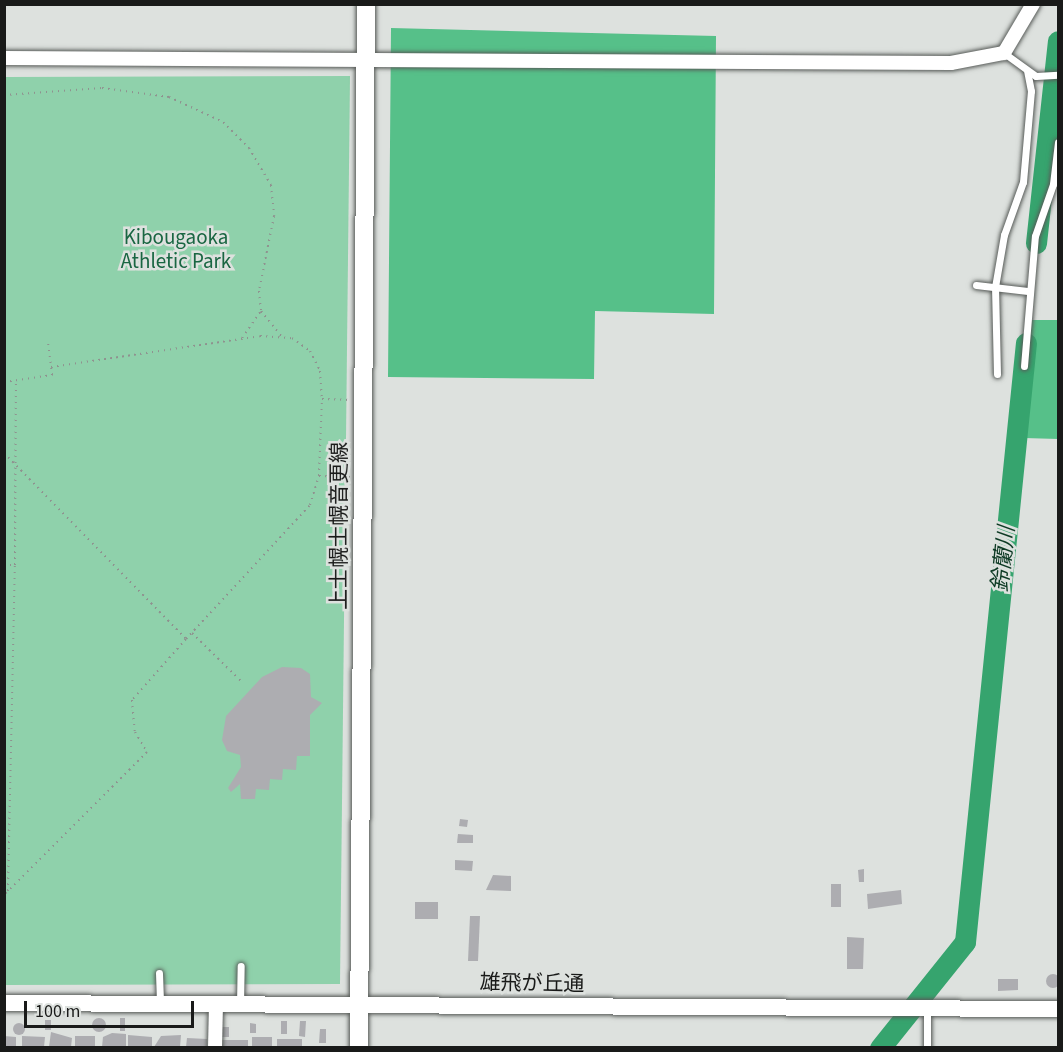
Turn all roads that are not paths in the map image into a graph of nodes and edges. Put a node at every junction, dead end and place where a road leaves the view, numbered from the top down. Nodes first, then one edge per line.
1 (366, 4) edge
2 (1034, 4) edge
3 (1004, 53) junction
4 (4, 58) edge
5 (366, 59) junction
6 (1027, 71) junction
7 (1059, 75) edge
8 (1059, 142) edge
9 (976, 285) dead end
10 (994, 287) junction
11 (1028, 291) junction
12 (1024, 366) dead end
13 (997, 374) dead end
14 (241, 966) dead end
15 (159, 973) dead end
16 (4, 1003) edge
17 (359, 1003) junction
18 (160, 1004) junction
19 (216, 1005) junction
20 (240, 1005) junction
21 (1059, 1009) edge
22 (927, 1011) junction
23 (215, 1047) edge
24 (359, 1047) edge
25 (927, 1047) edge

1 - 5 main road, 上士幌士幌音更線
2 - 3 street
3 - 5 street
3 - 6 lane
4 - 5 street
5 - 17 main road, 上士幌士幌音更線
6 - 7 lane
6 - 10 lane
8 - 11 lane
9 - 10 lane
10 - 11 lane
10 - 13 lane
11 - 12 lane
14 - 20 lane
15 - 18 lane
16 - 18 street, 雄飛が丘通
17 - 20 street, 雄飛が丘通
17 - 22 street, 雄飛が丘通
17 - 24 main road, 上士幌士幌音更線
18 - 19 street, 雄飛が丘通
19 - 20 street, 雄飛が丘通
19 - 23 street
21 - 22 street, 雄飛が丘通
22 - 25 lane

